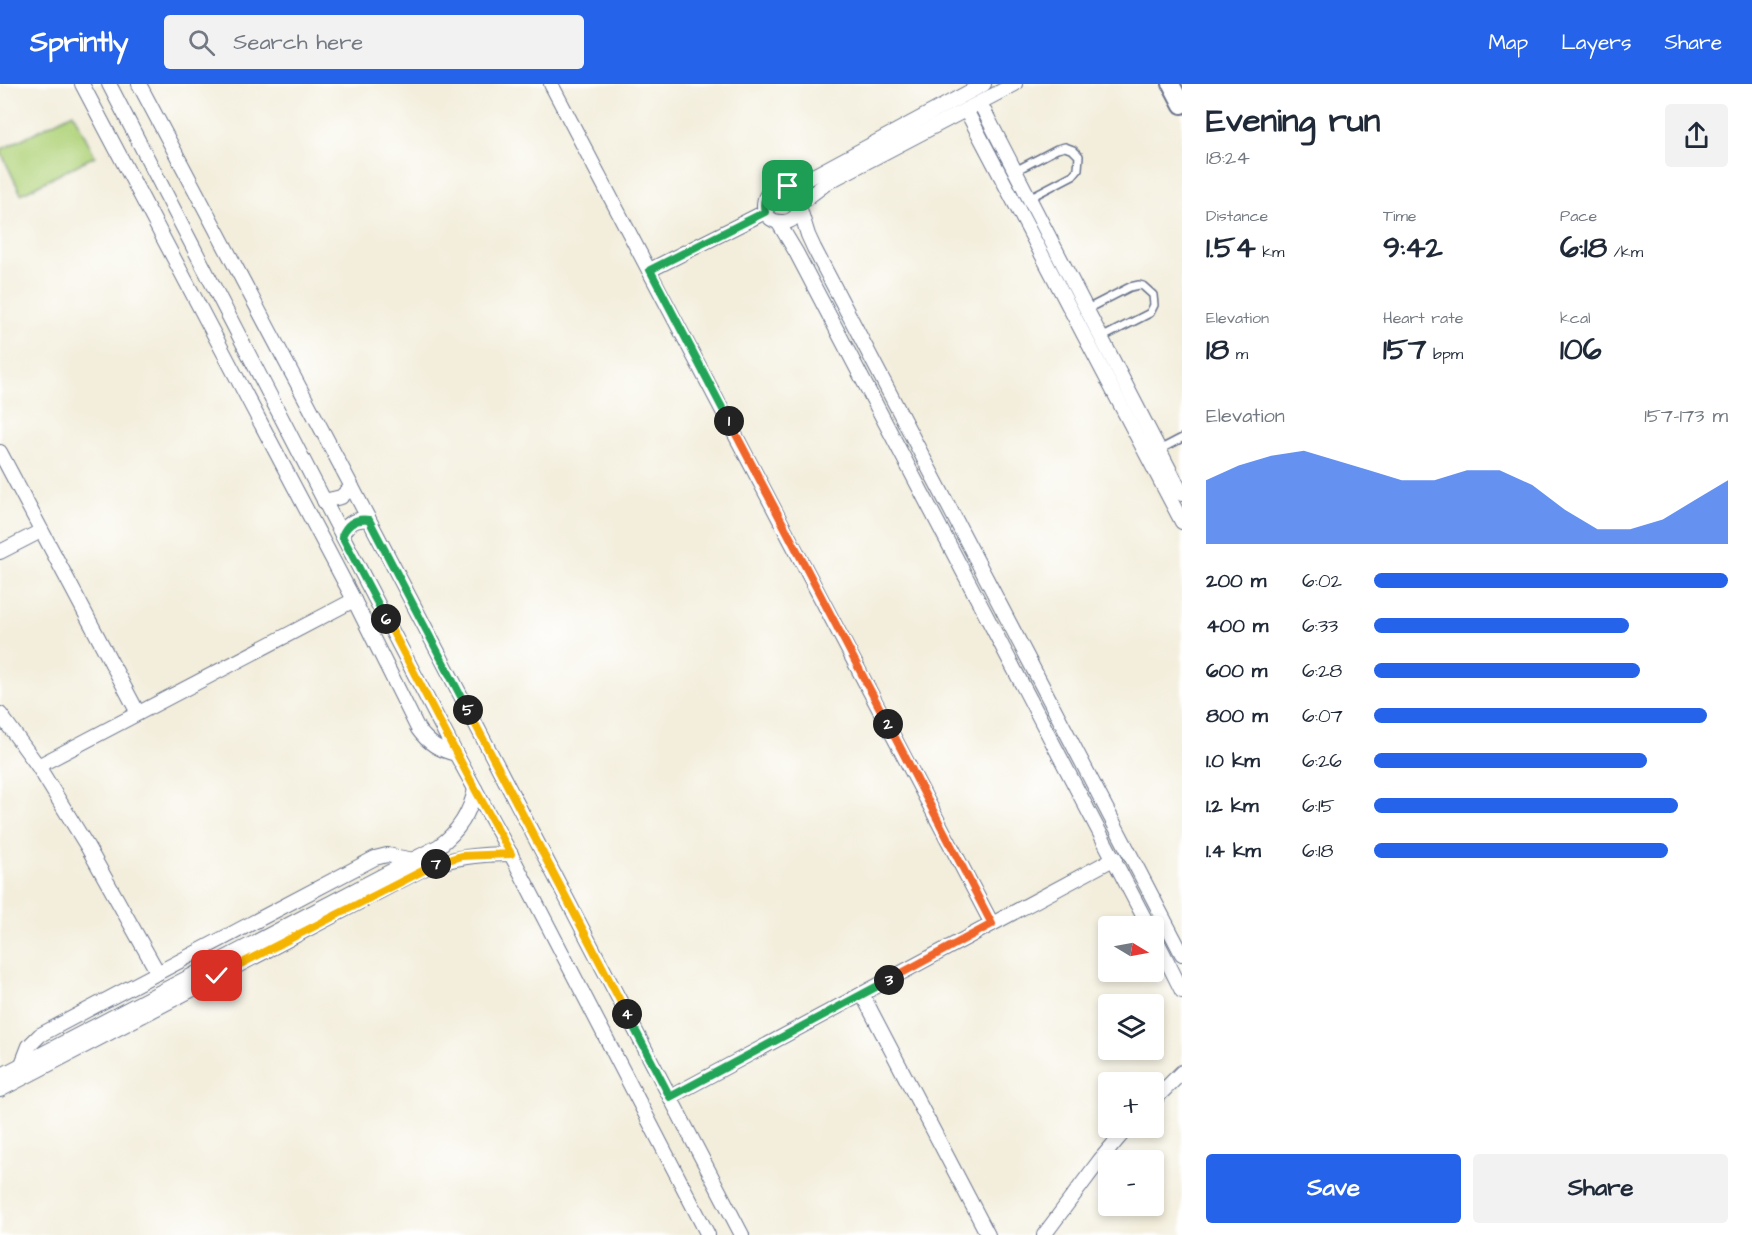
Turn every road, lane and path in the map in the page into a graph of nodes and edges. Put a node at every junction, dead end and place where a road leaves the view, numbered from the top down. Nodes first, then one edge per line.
1 (82, 84) edge
2 (109, 84) edge
3 (139, 84) edge
4 (551, 84) edge
5 (984, 84) edge
6 (1015, 84) edge
7 (1171, 84) edge
8 (980, 103) junction
9 (1182, 105) edge
10 (966, 110) junction
11 (1015, 171) junction
12 (788, 186) junction
13 (1029, 198) junction
14 (799, 207) junction
15 (765, 212) junction
16 (778, 222) junction
17 (650, 270) junction
18 (1087, 309) junction
19 (1101, 338) junction
20 (1182, 438) edge
21 (1160, 450) junction
22 (0, 452) edge
23 (1178, 477) edge
24 (352, 487) junction
25 (1182, 494) edge
26 (324, 501) junction
27 (369, 520) junction
28 (1182, 522) edge
29 (41, 531) junction
30 (342, 536) junction
31 (0, 552) edge
32 (354, 600) junction
33 (138, 713) junction
34 (0, 714) edge
35 (456, 754) junction
36 (38, 766) junction
37 (475, 789) junction
38 (511, 854) junction
39 (1115, 858) junction
40 (414, 860) junction
41 (1144, 916) edge
42 (992, 924) junction
43 (1182, 954) edge
44 (1164, 955) edge
45 (158, 973) junction
46 (1182, 991) edge
47 (862, 994) junction
48 (22, 1064) junction
49 (1182, 1072) edge
50 (0, 1076) edge
51 (0, 1090) edge
52 (1164, 1090) edge
53 (670, 1097) junction
54 (1119, 1138) edge
55 (708, 1235) edge
56 (742, 1235) edge
57 (988, 1235) edge
58 (1044, 1235) edge

1 - 32 street
2 - 26 street
3 - 24 street
4 - 17 street
5 - 12 street
6 - 8 street
7 - 9 street
8 - 10 street
8 - 11 street
10 - 14 street
10 - 28 street
11 - 13 street
11 - 13 lane
12 - 14 street
12 - 15 street
13 - 18 street
14 - 16 street
14 - 43 street
15 - 16 street
15 - 17 street
16 - 39 street
17 - 42 street
18 - 19 street
18 - 19 lane
19 - 21 street
20 - 21 lane
21 - 23 street
22 - 29 street
23 - 25 street
24 - 26 street
24 - 27 street
26 - 30 street
27 - 30 street
27 - 53 street
29 - 31 street
29 - 33 street
30 - 35 street
32 - 33 street
32 - 35 street
33 - 36 street
34 - 36 street
35 - 37 street
36 - 45 street
37 - 38 street
37 - 40 street
38 - 51 street
38 - 55 street
39 - 41 street
39 - 42 street
40 - 45 street
40 - 48 street
42 - 47 street
44 - 46 street
45 - 48 street
47 - 53 street
47 - 57 street
48 - 50 street
49 - 52 street
53 - 56 street
54 - 58 street

